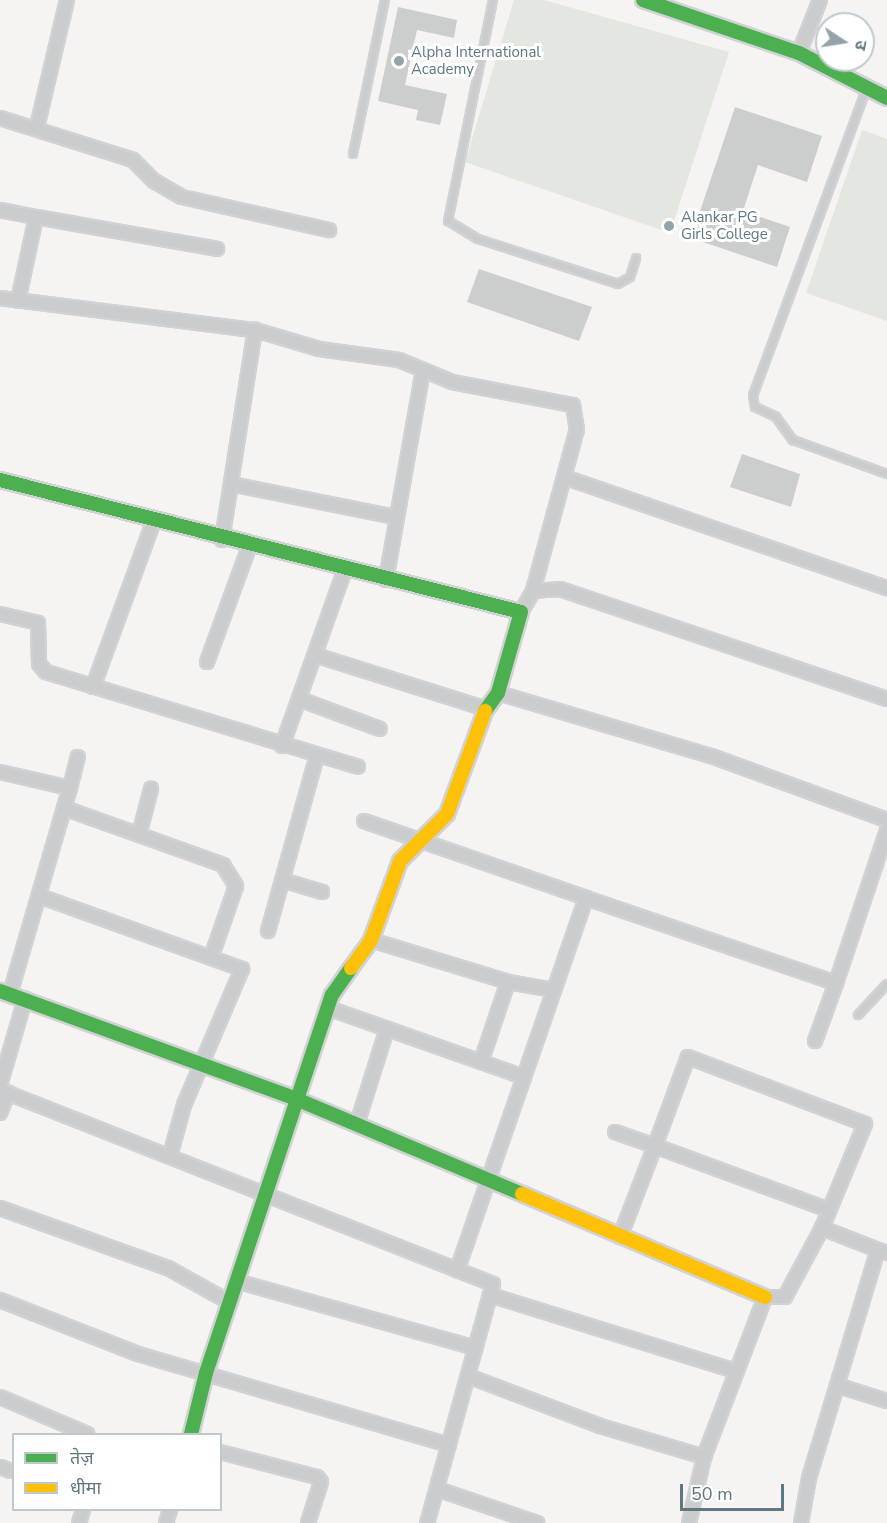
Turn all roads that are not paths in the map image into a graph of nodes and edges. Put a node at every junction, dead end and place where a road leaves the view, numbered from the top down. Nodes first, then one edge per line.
1 (67, 0) edge
2 (385, 0) edge
3 (493, 0) edge
4 (643, 0) edge
5 (820, 0) edge
6 (798, 53) junction
7 (867, 87) junction
8 (887, 98) edge
9 (0, 118) edge
10 (37, 127) junction
11 (352, 154) dead end
12 (0, 210) edge
13 (36, 217) junction
14 (329, 230) dead end
15 (217, 249) dead end
16 (636, 258) dead end
17 (0, 298) edge
18 (18, 301) junction
19 (255, 330) junction
20 (423, 371) junction
21 (887, 474) edge
22 (564, 477) junction
23 (0, 480) edge
24 (231, 484) junction
25 (395, 517) junction
26 (153, 523) junction
27 (222, 540) junction
28 (249, 547) junction
29 (345, 570) junction
30 (387, 580) junction
31 (887, 588) edge
32 (533, 591) junction
33 (521, 612) junction
34 (0, 614) edge
35 (315, 655) junction
36 (207, 662) dead end
37 (93, 687) junction
38 (498, 693) junction
39 (299, 699) junction
40 (887, 699) edge
41 (486, 709) junction
42 (380, 729) dead end
43 (282, 746) junction
44 (317, 755) junction
45 (78, 757) dead end
46 (358, 767) dead end
47 (0, 772) edge
48 (70, 788) junction
49 (151, 789) dead end
50 (64, 808) junction
51 (887, 820) edge
52 (364, 821) dead end
53 (887, 831) edge
54 (139, 835) junction
55 (422, 839) junction
56 (282, 880) junction
57 (322, 892) dead end
58 (39, 896) junction
59 (586, 898) junction
60 (268, 931) dead end
61 (371, 940) junction
62 (211, 958) junction
63 (508, 982) junction
64 (836, 983) junction
65 (887, 984) edge
66 (554, 990) junction
67 (5, 992) edge
68 (25, 999) junction
69 (328, 1008) junction
70 (858, 1015) dead end
71 (387, 1029) junction
72 (815, 1041) dead end
73 (481, 1062) junction
74 (204, 1064) junction
75 (524, 1077) junction
76 (3, 1090) edge
77 (296, 1099) junction
78 (0, 1113) edge
79 (357, 1124) junction
80 (615, 1132) dead end
81 (655, 1146) junction
82 (170, 1156) junction
83 (491, 1179) junction
84 (264, 1194) junction
85 (0, 1208) edge
86 (829, 1210) junction
87 (822, 1228) junction
88 (620, 1237) junction
89 (882, 1252) edge
90 (457, 1270) junction
91 (236, 1281) junction
92 (490, 1295) junction
93 (765, 1297) junction
94 (0, 1300) edge
95 (229, 1302) junction
96 (476, 1348) junction
97 (735, 1371) junction
98 (206, 1373) junction
99 (468, 1376) junction
100 (839, 1386) junction
101 (0, 1397) edge
102 (887, 1401) edge
103 (85, 1433) edge
104 (191, 1433) edge
105 (448, 1445) junction
106 (222, 1453) edge
107 (704, 1457) junction
108 (437, 1489) junction
109 (308, 1523) edge
110 (427, 1523) edge
111 (537, 1523) edge
112 (688, 1523) edge
113 (801, 1523) edge

1 - 10 street
2 - 11 lane
3 - 16 lane
4 - 6 street
5 - 6 street
6 - 7 street
7 - 8 street
7 - 21 lane
9 - 10 street
10 - 14 street
12 - 13 street
13 - 15 street
13 - 18 street
17 - 18 street
18 - 19 street
19 - 20 street
19 - 24 street
20 - 22 street
20 - 25 street
22 - 31 street
22 - 32 street
23 - 26 street
24 - 25 street
24 - 27 street
25 - 30 street
26 - 27 street
26 - 37 street
27 - 28 street
28 - 29 street
28 - 36 street
29 - 30 street
29 - 35 street
30 - 33 street
32 - 33 street
32 - 40 street
33 - 38 street
34 - 37 street
35 - 39 street
35 - 41 street
37 - 43 street
38 - 41 street
38 - 51 street
39 - 42 street
39 - 43 street
41 - 55 street
43 - 44 street
44 - 46 street
44 - 56 street
45 - 48 street
47 - 48 street
48 - 50 street
49 - 54 street
50 - 54 street
50 - 58 street
52 - 55 street
53 - 64 street
54 - 62 street
55 - 59 street
55 - 61 street
56 - 57 street
56 - 60 street
58 - 62 street
58 - 67 street
59 - 64 street
59 - 66 street
61 - 63 street
61 - 69 street
62 - 74 street
63 - 66 street
63 - 73 street
64 - 72 street
65 - 70 lane
66 - 75 street
67 - 68 street
68 - 74 street
68 - 76 street
69 - 71 street
69 - 77 street
71 - 73 street
71 - 79 street
73 - 75 street
74 - 77 street
74 - 82 street
75 - 83 street
76 - 78 street
76 - 82 street
77 - 79 street
77 - 84 street
79 - 83 street
80 - 81 street
81 - 86 street
81 - 86 street
81 - 88 street
82 - 84 street
83 - 88 street
83 - 90 street
84 - 90 street
84 - 91 street
85 - 95 street
86 - 87 street
87 - 89 street
87 - 93 street
88 - 93 street
89 - 100 street
90 - 92 street
91 - 95 street
91 - 96 street
92 - 96 street
92 - 97 street
93 - 97 street
94 - 98 street
95 - 98 street
96 - 99 street
97 - 107 street
98 - 104 street
98 - 105 street
99 - 105 street
99 - 107 street
100 - 102 street
100 - 113 street
101 - 103 street
105 - 108 street
106 - 109 street
107 - 112 street
108 - 110 street
108 - 111 street

